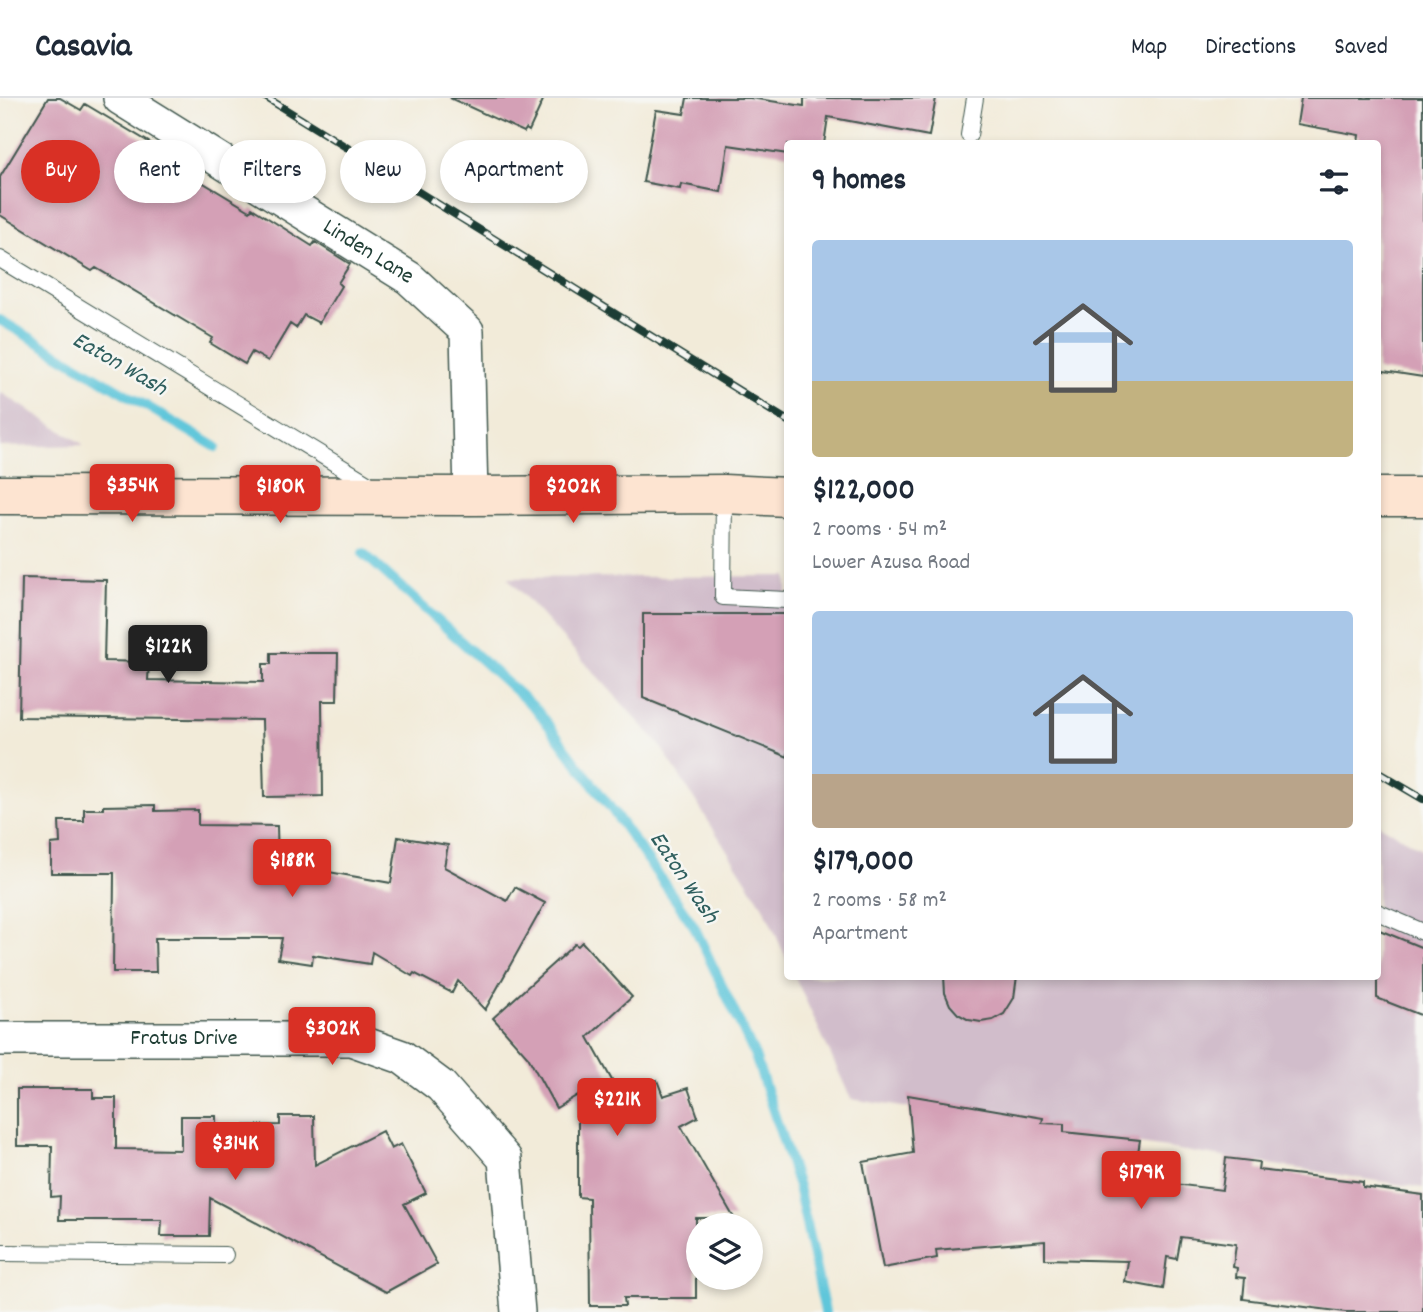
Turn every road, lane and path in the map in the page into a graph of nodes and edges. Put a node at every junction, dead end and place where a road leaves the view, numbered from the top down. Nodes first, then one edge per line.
1 (120, 98) edge
2 (975, 98) edge
3 (969, 135) dead end
4 (0, 259) edge
5 (724, 494) junction
6 (0, 495) edge
7 (373, 495) junction
8 (471, 496) junction
9 (1381, 496) edge
10 (784, 497) edge
11 (1423, 497) edge
12 (784, 600) edge
13 (1381, 914) edge
14 (1423, 932) edge
15 (0, 1039) edge
16 (0, 1253) edge
17 (225, 1255) dead end
18 (518, 1312) edge

1 - 8 street, Linden Lane
2 - 3 lane
4 - 7 lane
5 - 8 main road
5 - 10 main road
5 - 12 lane
6 - 7 main road
7 - 8 main road
9 - 11 main road
13 - 14 lane
15 - 18 street, Fratus Drive
16 - 17 lane

